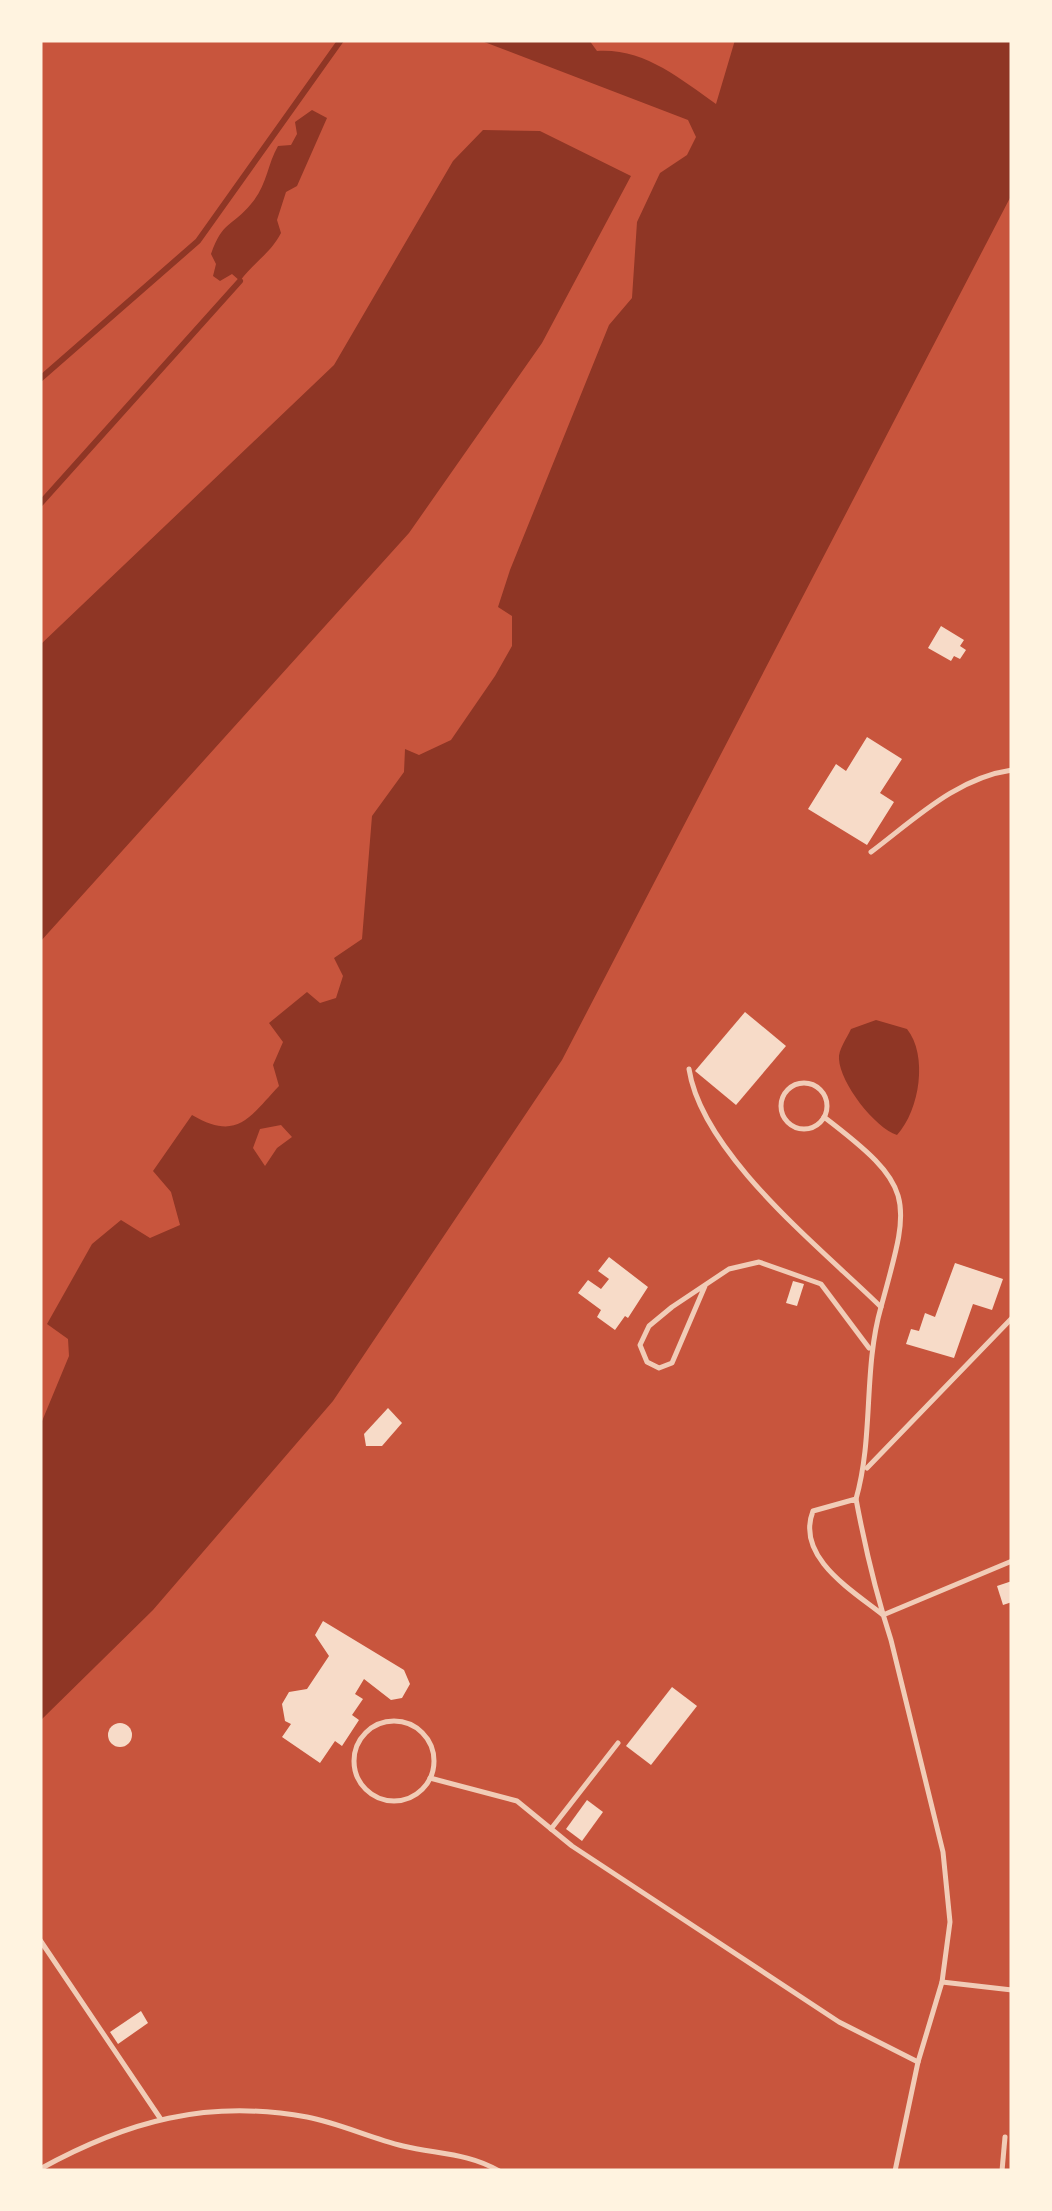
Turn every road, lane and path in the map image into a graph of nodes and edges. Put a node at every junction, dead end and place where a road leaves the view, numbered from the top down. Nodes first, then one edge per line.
1 (1012, 770) edge
2 (871, 852) dead end
3 (689, 1068) dead end
4 (824, 1117) junction
5 (705, 1286) junction
6 (881, 1306) junction
7 (1012, 1318) edge
8 (870, 1348) junction
9 (864, 1470) junction
10 (856, 1499) junction
11 (1012, 1560) edge
12 (883, 1615) junction
13 (618, 1743) dead end
14 (430, 1778) junction
15 (551, 1828) junction
16 (40, 1940) edge
17 (942, 1982) junction
18 (1012, 1990) edge
19 (918, 2062) junction
20 (160, 2118) junction
21 (1004, 2137) dead end
22 (40, 2168) edge
23 (499, 2171) edge
24 (895, 2171) edge
25 (1002, 2171) edge

1 - 2 lane
3 - 6 lane
4 - 4 lane
4 - 6 lane
5 - 5 lane
5 - 8 lane
6 - 8 lane
7 - 9 lane
8 - 9 lane
9 - 10 lane
10 - 12 lane
10 - 12 lane
11 - 12 lane
12 - 17 lane
13 - 15 lane
14 - 14 lane
14 - 15 lane
15 - 19 lane
16 - 20 lane
17 - 18 lane
17 - 19 lane
19 - 24 lane
20 - 22 lane
20 - 23 lane
21 - 25 lane

